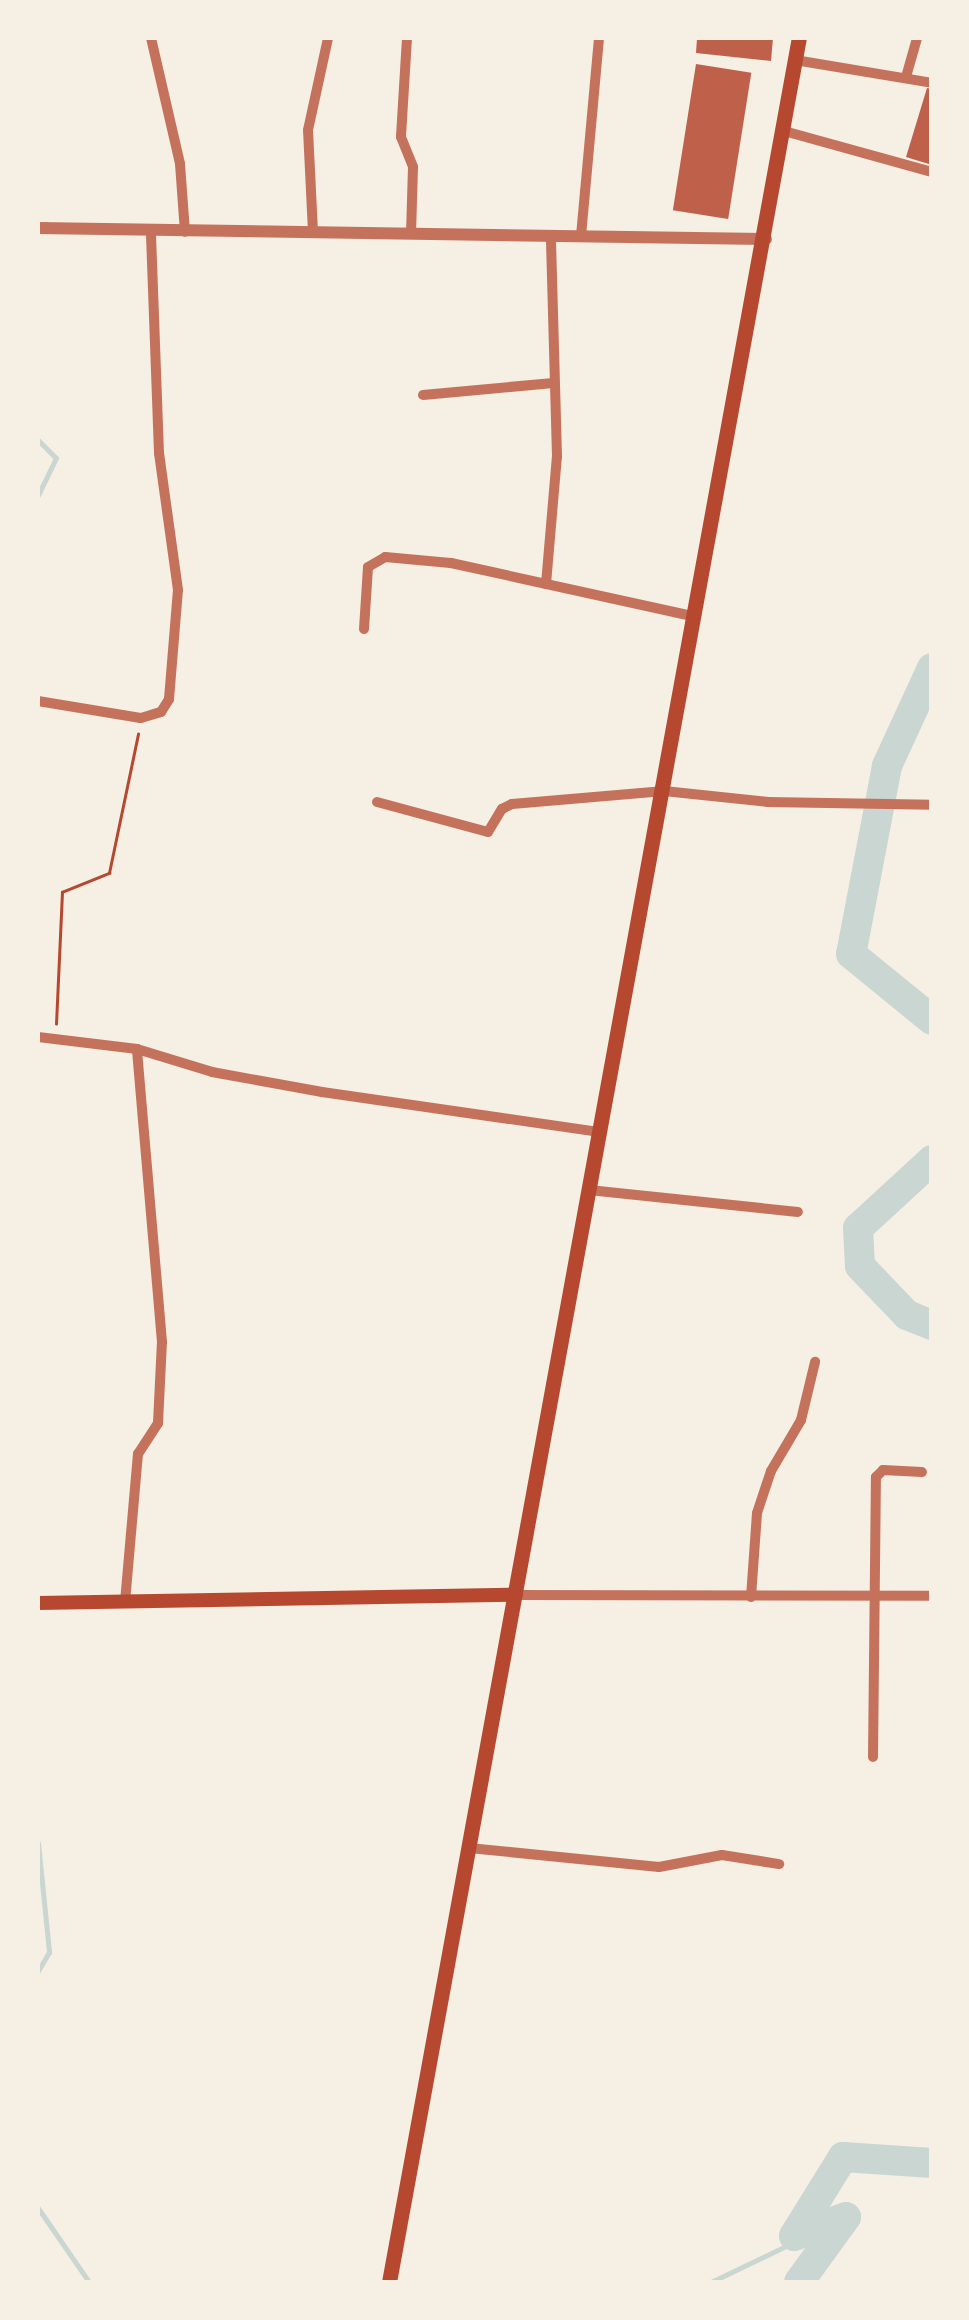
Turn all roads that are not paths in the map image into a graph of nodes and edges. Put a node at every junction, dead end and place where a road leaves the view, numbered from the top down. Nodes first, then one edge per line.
1 (151, 38) edge
2 (328, 38) edge
3 (407, 38) edge
4 (599, 38) edge
5 (799, 38) edge
6 (917, 38) edge
7 (795, 60) junction
8 (906, 77) junction
9 (932, 83) edge
10 (784, 131) junction
11 (932, 172) edge
12 (38, 228) edge
13 (151, 232) junction
14 (185, 232) junction
15 (313, 232) junction
16 (411, 233) junction
17 (551, 236) junction
18 (581, 236) junction
19 (766, 239) junction
20 (553, 384) junction
21 (423, 395) dead end
22 (546, 584) junction
23 (693, 616) junction
24 (364, 629) dead end
25 (38, 701) edge
26 (664, 791) junction
27 (377, 802) dead end
28 (932, 805) edge
29 (38, 1037) edge
30 (137, 1049) junction
31 (600, 1132) junction
32 (589, 1190) junction
33 (798, 1212) dead end
34 (815, 1362) dead end
35 (922, 1472) dead end
36 (516, 1595) junction
37 (932, 1596) edge
38 (752, 1598) junction
39 (877, 1600) junction
40 (125, 1602) junction
41 (38, 1603) edge
42 (873, 1757) dead end
43 (469, 1848) junction
44 (780, 1864) dead end
45 (389, 2282) edge

1 - 14 street
2 - 15 street
3 - 16 street
4 - 18 street
5 - 7 main road
6 - 8 street
7 - 8 street
7 - 10 main road
8 - 9 street
10 - 11 street
10 - 19 main road
12 - 13 street
13 - 14 street
13 - 25 street
14 - 15 street
15 - 16 street
16 - 17 street
17 - 18 street
17 - 20 street
18 - 19 street
19 - 23 main road
20 - 21 street
20 - 22 street
22 - 23 street
22 - 24 street
23 - 26 main road
26 - 27 street
26 - 28 street
26 - 31 main road
29 - 30 street
30 - 31 street
30 - 40 street
31 - 32 main road
32 - 33 street
32 - 36 main road
34 - 38 street
35 - 39 street
36 - 38 street
36 - 40 main road
36 - 43 main road
37 - 39 street
38 - 39 street
39 - 42 street
40 - 41 main road
43 - 44 street
43 - 45 main road

